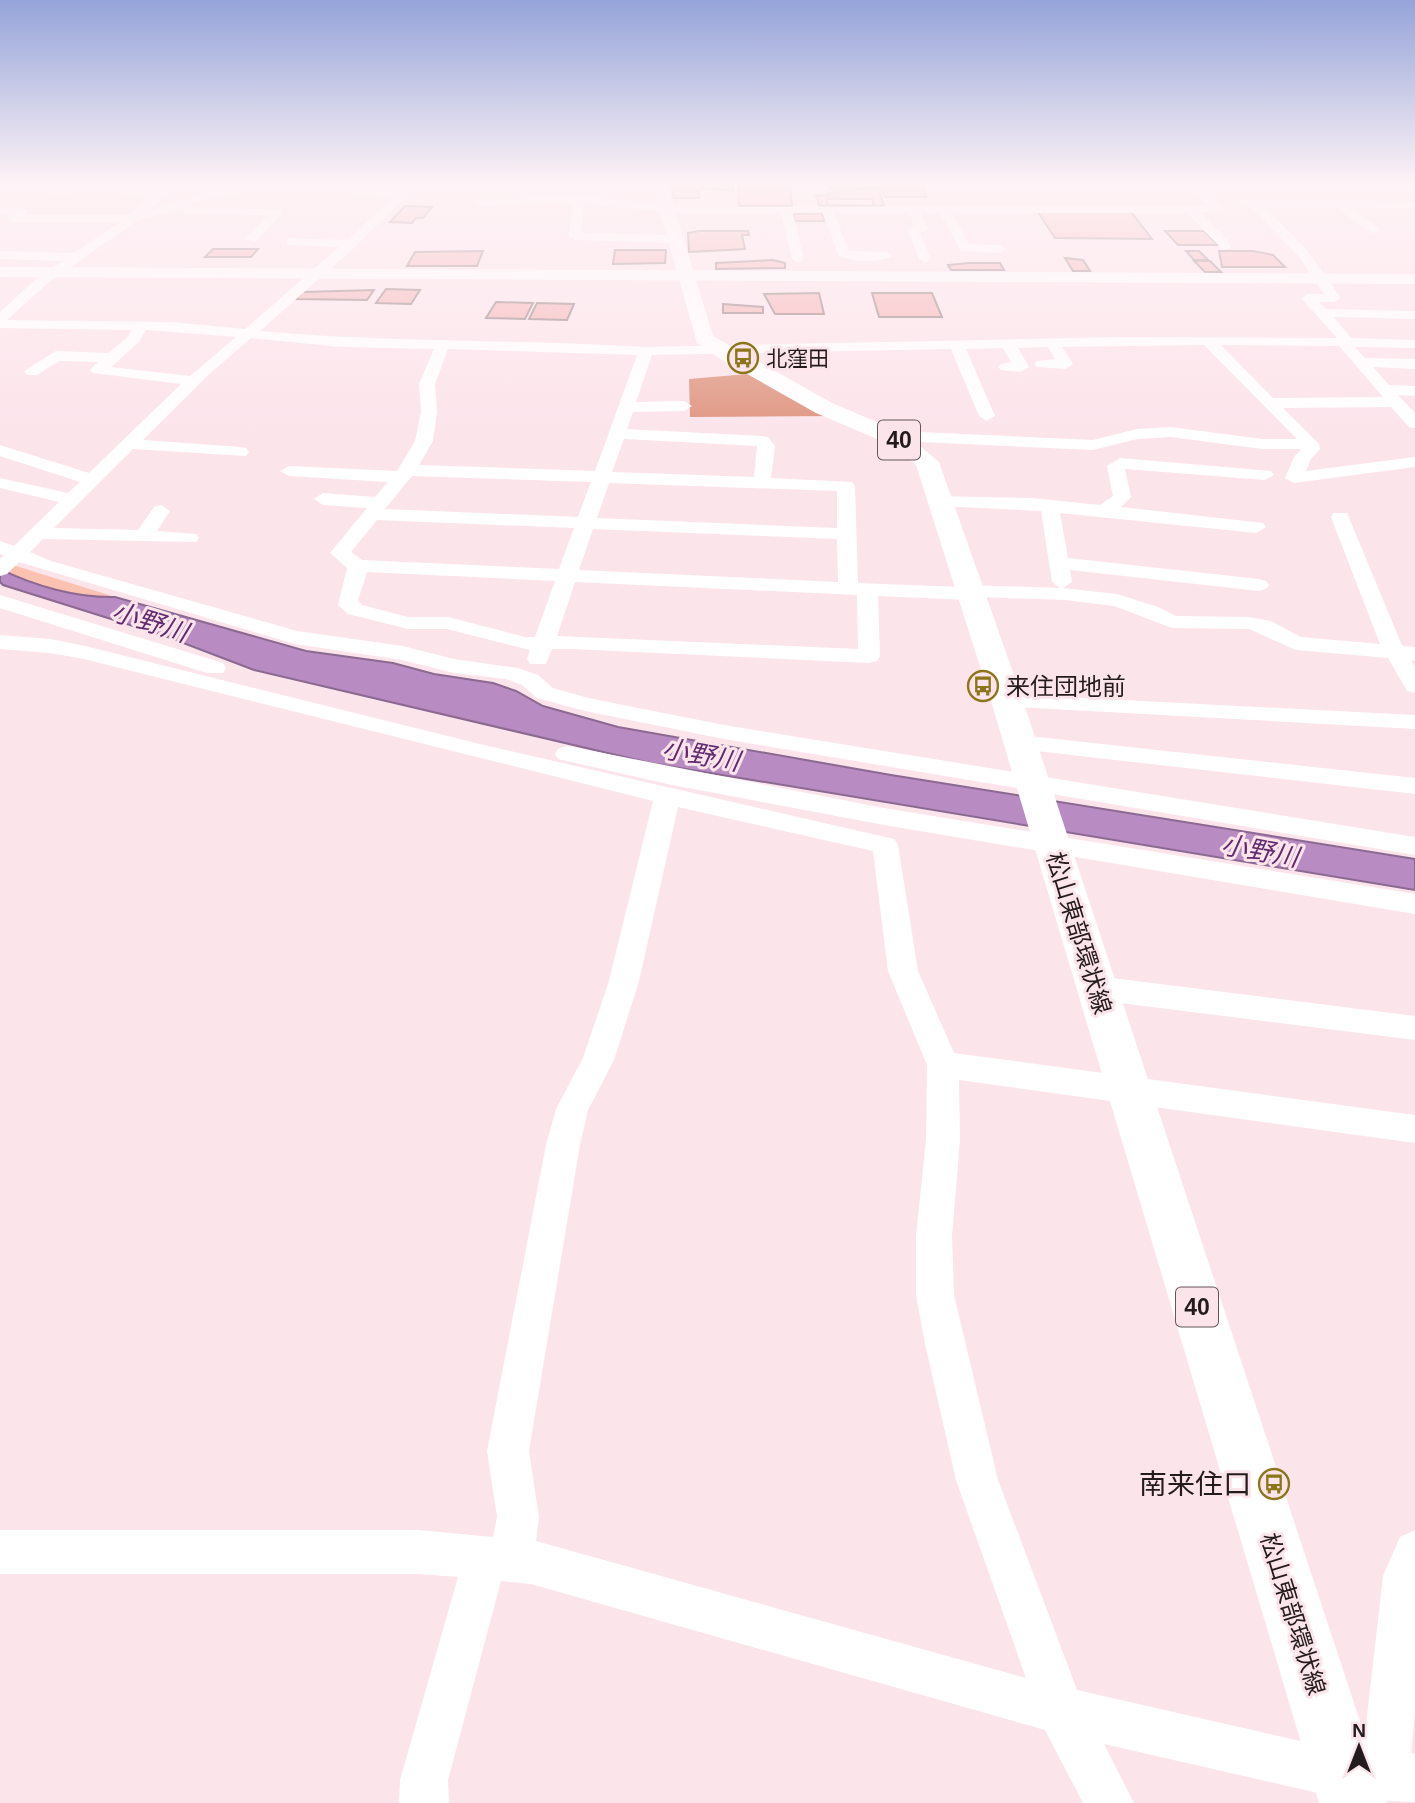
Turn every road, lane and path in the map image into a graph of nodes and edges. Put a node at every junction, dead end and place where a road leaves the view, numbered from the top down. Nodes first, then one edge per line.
1 (59, 268) edge
2 (324, 268) edge
3 (684, 268) edge
4 (1314, 268) edge
5 (0, 272) edge
6 (48, 276) junction
7 (314, 277) junction
8 (688, 279) junction
9 (1415, 279) edge
10 (0, 280) edge
11 (1415, 286) edge
12 (1327, 287) junction
13 (1415, 303) edge
14 (1321, 313) junction
15 (1415, 315) edge
16 (0, 322) edge
17 (141, 325) junction
18 (247, 334) junction
19 (1119, 341) junction
20 (1209, 341) junction
21 (1052, 342) junction
22 (1343, 342) junction
23 (1008, 343) junction
24 (443, 344) junction
25 (1415, 344) edge
26 (957, 345) junction
27 (646, 351) junction
28 (722, 351) junction
29 (1129, 356) dead end
30 (111, 358) junction
31 (1361, 362) junction
32 (1042, 364) dead end
33 (1415, 364) edge
34 (1006, 367) dead end
35 (33, 368) dead end
36 (194, 381) junction
37 (108, 388) dead end
38 (1415, 391) edge
39 (180, 394) junction
40 (1390, 396) junction
41 (1269, 403) junction
42 (684, 406) dead end
43 (626, 407) junction
44 (987, 416) dead end
45 (1415, 423) edge
46 (617, 434) junction
47 (899, 440) junction
48 (130, 444) junction
49 (1310, 444) junction
50 (1067, 445) junction
51 (0, 450) edge
52 (206, 450) junction
53 (240, 452) dead end
54 (1068, 466) dead end
55 (1411, 466) edge
56 (192, 471) dead end
57 (289, 472) dead end
58 (404, 474) junction
59 (1265, 475) dead end
60 (602, 476) junction
61 (93, 481) junction
62 (762, 482) junction
63 (0, 483) edge
64 (323, 499) dead end
65 (73, 500) junction
66 (939, 500) junction
67 (1050, 506) junction
68 (374, 508) junction
69 (160, 511) dead end
70 (1105, 511) junction
71 (1340, 517) dead end
72 (585, 523) junction
73 (1255, 527) dead end
74 (40, 533) junction
75 (847, 534) junction
76 (144, 537) junction
77 (189, 538) dead end
78 (8, 557) edge
79 (1058, 563) junction
80 (357, 566) junction
81 (567, 576) junction
82 (1259, 585) dead end
83 (857, 589) junction
84 (969, 593) junction
85 (1065, 594) junction
86 (0, 601) edge
87 (0, 642) edge
88 (542, 645) junction
89 (1405, 653) edge
90 (530, 680) junction
91 (1415, 686) edge
92 (1007, 701) junction
93 (1415, 722) edge
94 (1019, 743) junction
95 (1415, 786) edge
96 (1033, 787) junction
97 (667, 798) junction
98 (1050, 841) junction
99 (1415, 846) edge
100 (1415, 904) edge
101 (1096, 988) junction
102 (1415, 1028) edge
103 (943, 1065) junction
104 (1129, 1089) junction
105 (1415, 1129) edge
106 (0, 1552) edge
107 (1415, 1552) edge
108 (498, 1559) junction
109 (1061, 1711) junction
110 (1374, 1783) edge
111 (424, 1803) edge
112 (1110, 1803) edge

1 - 6 street
2 - 7 street
3 - 8 main road, 松山東部環状線 / 40
4 - 12 street
5 - 6 main road
6 - 7 main road
6 - 10 main road
6 - 16 street
7 - 8 main road
7 - 18 street
8 - 12 main road
8 - 28 main road, 松山東部環状線 / 40
9 - 12 main road
11 - 12 main road
12 - 13 street
12 - 14 street
14 - 15 street
14 - 22 street
16 - 17 street
17 - 18 street
17 - 30 street
18 - 24 street
18 - 36 street
19 - 20 street
19 - 21 street
19 - 29 street
20 - 22 street
20 - 41 street
21 - 23 street
21 - 32 street
22 - 25 street
22 - 31 street
23 - 26 street
23 - 34 street
24 - 27 street
24 - 58 street
26 - 28 street
26 - 44 street
27 - 28 street
27 - 43 street
28 - 47 main road, 松山東部環状線 / 40
30 - 35 street
30 - 36 street
31 - 33 street
31 - 40 street
36 - 39 street
37 - 39 street
38 - 40 street
39 - 48 street
40 - 41 street
40 - 45 street
41 - 49 street
42 - 43 street
43 - 46 street
46 - 60 street
46 - 62 street
47 - 50 street
47 - 66 main road, 松山東部環状線 / 40
48 - 52 street
48 - 61 street
49 - 50 street
49 - 55 street
50 - 54 street
51 - 61 street
52 - 53 street
52 - 56 street
57 - 58 street
58 - 60 street
58 - 68 street
59 - 70 street
60 - 62 street
60 - 72 street
61 - 65 street
62 - 75 street
63 - 65 street
64 - 68 street
65 - 74 street
66 - 67 street
66 - 84 main road, 松山東部環状線 / 40
67 - 70 street
67 - 79 street
68 - 72 street
68 - 80 street
69 - 76 street
70 - 73 street
71 - 89 street
72 - 75 street
72 - 81 street
74 - 76 street
74 - 78 street
75 - 83 street
76 - 77 street
78 - 90 street
79 - 82 street
79 - 85 street
80 - 81 street
80 - 88 street
81 - 83 street
81 - 88 street
83 - 84 street
83 - 88 street
84 - 85 street
84 - 92 main road, 松山東部環状線 / 40
85 - 89 street
86 - 98 street
87 - 97 street
88 - 90 street
89 - 91 street
90 - 96 street
92 - 93 street
92 - 94 main road, 松山東部環状線 / 40
94 - 95 street
94 - 96 main road, 松山東部環状線 / 40
96 - 98 main road, 松山東部環状線 / 40
96 - 99 street
97 - 103 street
97 - 108 street
98 - 100 street
98 - 101 main road, 松山東部環状線 / 40
101 - 102 street
101 - 104 main road, 松山東部環状線 / 40
103 - 104 street
103 - 109 street
104 - 105 street
104 - 110 main road, 松山東部環状線 / 40
106 - 108 street
107 - 110 street
108 - 109 street
108 - 111 street
109 - 110 street
109 - 112 street

